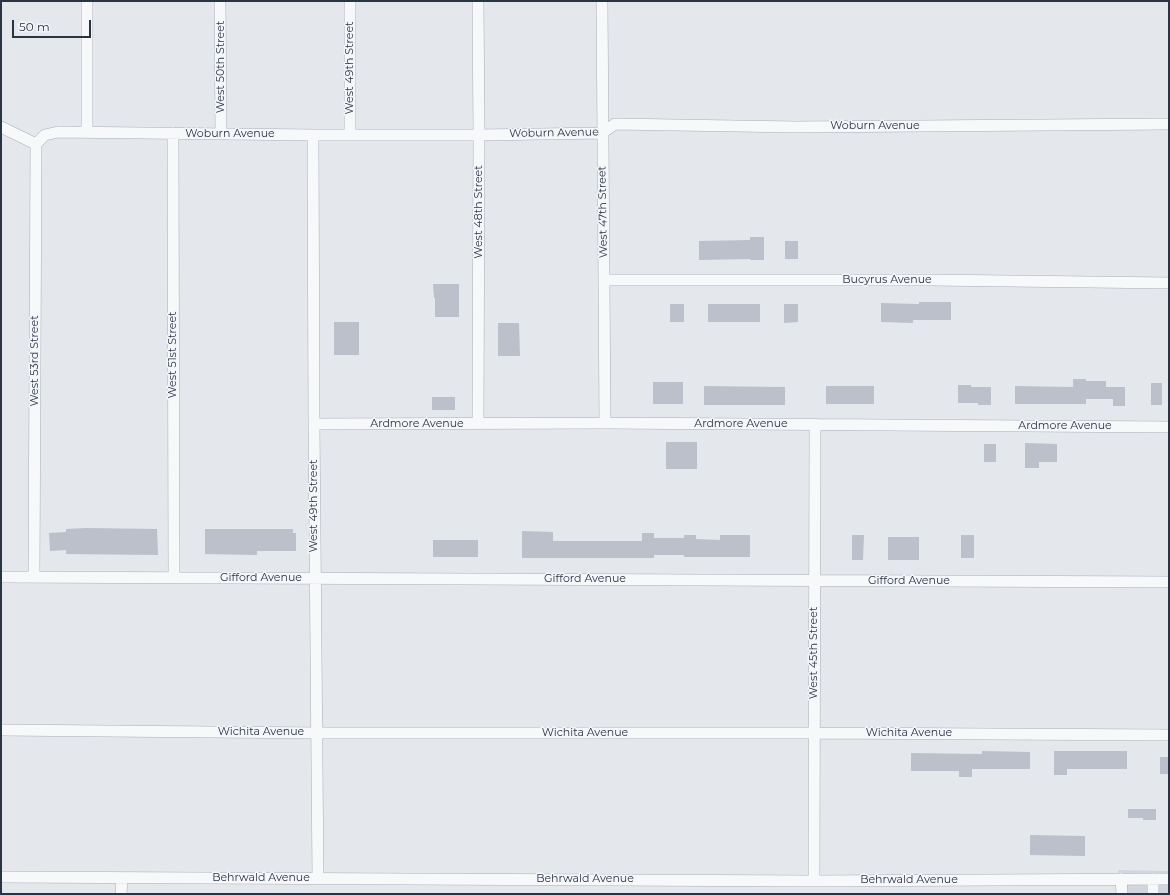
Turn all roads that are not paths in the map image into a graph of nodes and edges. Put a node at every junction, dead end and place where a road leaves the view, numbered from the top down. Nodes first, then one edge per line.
1 (87, 1) edge
2 (220, 1) edge
3 (350, 1) edge
4 (478, 1) edge
5 (602, 1) edge
6 (1169, 124) edge
7 (1, 127) edge
8 (87, 132) junction
9 (173, 133) junction
10 (221, 133) junction
11 (602, 133) junction
12 (313, 135) junction
13 (350, 135) junction
14 (479, 135) junction
15 (36, 144) junction
16 (604, 280) junction
17 (1169, 283) edge
18 (478, 423) junction
19 (605, 423) junction
20 (314, 424) junction
21 (816, 424) junction
22 (1169, 427) edge
23 (1, 577) edge
24 (34, 577) junction
25 (174, 577) junction
26 (315, 578) junction
27 (814, 580) junction
28 (1169, 582) edge
29 (1, 730) edge
30 (318, 733) junction
31 (814, 733) junction
32 (1169, 735) edge
33 (1, 877) edge
34 (122, 878) junction
35 (318, 878) junction
36 (1122, 879) junction
37 (1153, 879) junction
38 (1169, 879) edge
39 (814, 881) junction
40 (121, 894) edge
41 (1122, 894) edge
42 (1153, 894) edge

1 - 8 street
2 - 10 street, West 50th Street
3 - 13 street, West 49th Street
4 - 14 street, West 48th Street
5 - 11 street, West 47th Street
6 - 11 street, Woburn Avenue
7 - 15 street
8 - 9 street, Woburn Avenue
8 - 15 street, Woburn Avenue
9 - 10 street, Woburn Avenue
9 - 25 street, West 51st Street
10 - 12 street, Woburn Avenue
11 - 14 street, Woburn Avenue
11 - 16 street, West 47th Street
12 - 13 street, Woburn Avenue
12 - 20 street, West 49th Street
13 - 14 street, Woburn Avenue
14 - 18 street, West 48th Street
15 - 24 street, West 53rd Street
16 - 17 street, Bucyrus Avenue
16 - 19 street, West 47th Street
18 - 19 street, Ardmore Avenue
18 - 20 street, Ardmore Avenue
19 - 21 street, Ardmore Avenue
20 - 26 street, West 49th Street
21 - 22 street, Ardmore Avenue
21 - 27 street, West 45th Street
23 - 24 street, Gifford Avenue
24 - 25 street, Gifford Avenue
25 - 26 street, Gifford Avenue
26 - 27 street, Gifford Avenue
26 - 30 street, West 49th Street
27 - 28 street, Gifford Avenue
27 - 31 street, West 45th Street
29 - 30 street, Wichita Avenue
30 - 31 street, Wichita Avenue
30 - 35 street, West 49th Street
31 - 32 street, Wichita Avenue
31 - 39 street, West 45th Street
33 - 34 street, Behrwald Avenue
34 - 35 street, Behrwald Avenue
34 - 40 street
35 - 39 street, Behrwald Avenue
36 - 37 street, Behrwald Avenue
36 - 39 street, Behrwald Avenue
36 - 41 street
37 - 38 street, Behrwald Avenue
37 - 42 street

